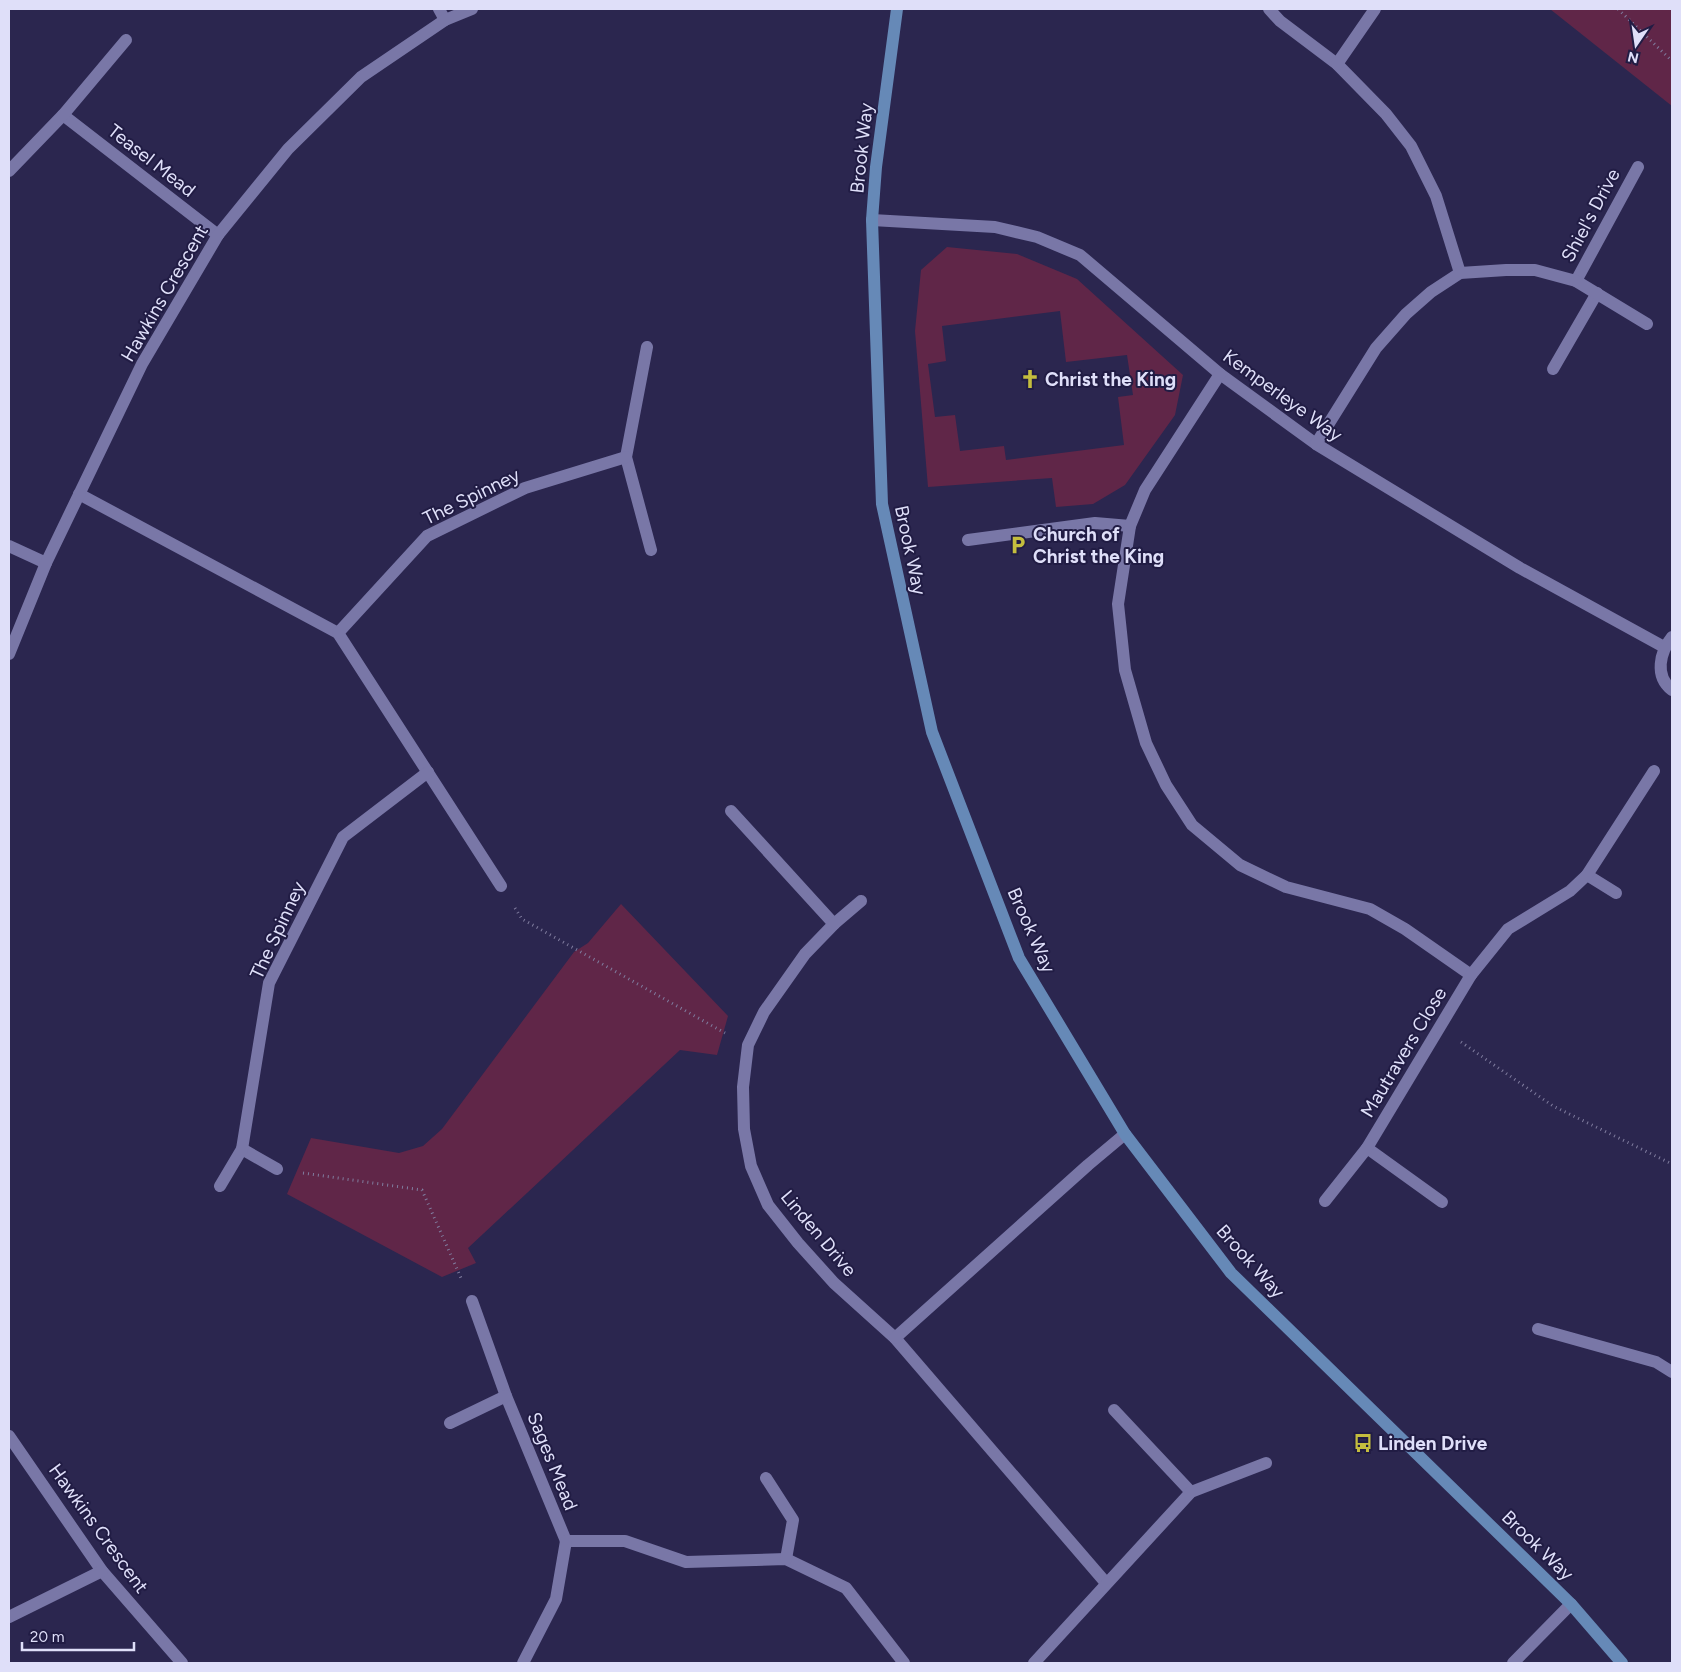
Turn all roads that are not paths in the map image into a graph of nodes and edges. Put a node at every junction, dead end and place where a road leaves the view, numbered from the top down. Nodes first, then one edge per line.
1 (472, 9) edge
2 (897, 9) edge
3 (1269, 9) edge
4 (1375, 9) edge
5 (442, 15) edge
6 (126, 40) dead end
7 (1337, 64) junction
8 (63, 115) junction
9 (1638, 166) dead end
10 (9, 171) edge
11 (872, 220) junction
12 (218, 234) junction
13 (1460, 273) junction
14 (1576, 281) junction
15 (1597, 293) junction
16 (1647, 324) dead end
17 (647, 347) dead end
18 (1553, 370) dead end
19 (1220, 374) junction
20 (1316, 444) junction
21 (626, 457) junction
22 (79, 494) junction
23 (1130, 526) junction
24 (968, 540) dead end
25 (9, 546) edge
26 (651, 550) dead end
27 (46, 563) junction
28 (338, 633) junction
29 (1672, 636) edge
30 (1664, 648) junction
31 (9, 654) edge
32 (1672, 690) edge
33 (1654, 771) dead end
34 (428, 772) junction
35 (731, 811) dead end
36 (1588, 875) junction
37 (501, 886) road end
38 (1616, 893) dead end
39 (861, 901) dead end
40 (834, 924) junction
41 (1471, 975) junction
42 (1125, 1134) junction
43 (1367, 1148) junction
44 (242, 1149) junction
45 (277, 1169) road end
46 (220, 1186) dead end
47 (1325, 1201) dead end
48 (1442, 1202) dead end
49 (472, 1301) road end
50 (1538, 1329) dead end
51 (895, 1338) junction
52 (1672, 1372) edge
53 (506, 1396) junction
54 (1114, 1410) dead end
55 (450, 1423) dead end
56 (9, 1436) edge
57 (1266, 1463) dead end
58 (766, 1478) dead end
59 (1191, 1492) junction
60 (566, 1541) junction
61 (786, 1559) junction
62 (102, 1571) junction
63 (1106, 1583) junction
64 (1571, 1604) junction
65 (9, 1617) edge
66 (182, 1663) edge
67 (523, 1663) edge
68 (904, 1663) edge
69 (1034, 1663) edge
70 (1513, 1663) edge
71 (1622, 1663) edge

1 - 5 street, Hawkins Crescent
2 - 11 street, Brook Way
3 - 7 street
4 - 7 street
5 - 12 street, Hawkins Crescent
6 - 8 street
7 - 13 street
8 - 10 street
8 - 12 street, Teasel Mead
9 - 14 street, Shiel's Drive
11 - 19 street, Kemperleye Way
11 - 42 street, Brook Way
12 - 22 street, Hawkins Crescent
13 - 14 street, Shiel's Drive
13 - 20 street, Shiel's Drive
14 - 15 street, Shiel's Drive
15 - 16 street, Shiel's Drive
15 - 18 street
17 - 21 street
19 - 20 street, Kemperleye Way
19 - 23 street
20 - 30 street, Kemperleye Way
21 - 26 street
21 - 28 street, The Spinney
22 - 27 street, Hawkins Crescent
22 - 28 street
23 - 24 street
23 - 41 street
25 - 27 street
27 - 31 street, Hawkins Crescent
28 - 34 street
29 - 30 street
30 - 32 street
33 - 36 street, Mautravers Close
34 - 37 street
34 - 44 street, The Spinney
35 - 40 street
36 - 38 street
36 - 41 street, Mautravers Close
39 - 40 street, Linden Drive
40 - 51 street, Linden Drive
41 - 43 street, Mautravers Close
42 - 51 street
42 - 64 street, Brook Way
43 - 47 street, Mautravers Close
43 - 48 street, Mautravers Close
44 - 45 street
44 - 46 street, The Spinney
49 - 53 street, Sages Mead
50 - 52 street
51 - 63 street, Linden Drive
53 - 55 street, Sages Mead
53 - 60 street, Sages Mead
54 - 59 street
56 - 62 street, Hawkins Crescent
57 - 59 street
58 - 61 street
59 - 63 street
60 - 61 street
60 - 67 street
61 - 68 street
62 - 65 street
62 - 66 street, Hawkins Crescent
63 - 69 street
64 - 70 street
64 - 71 street, Brook Way

